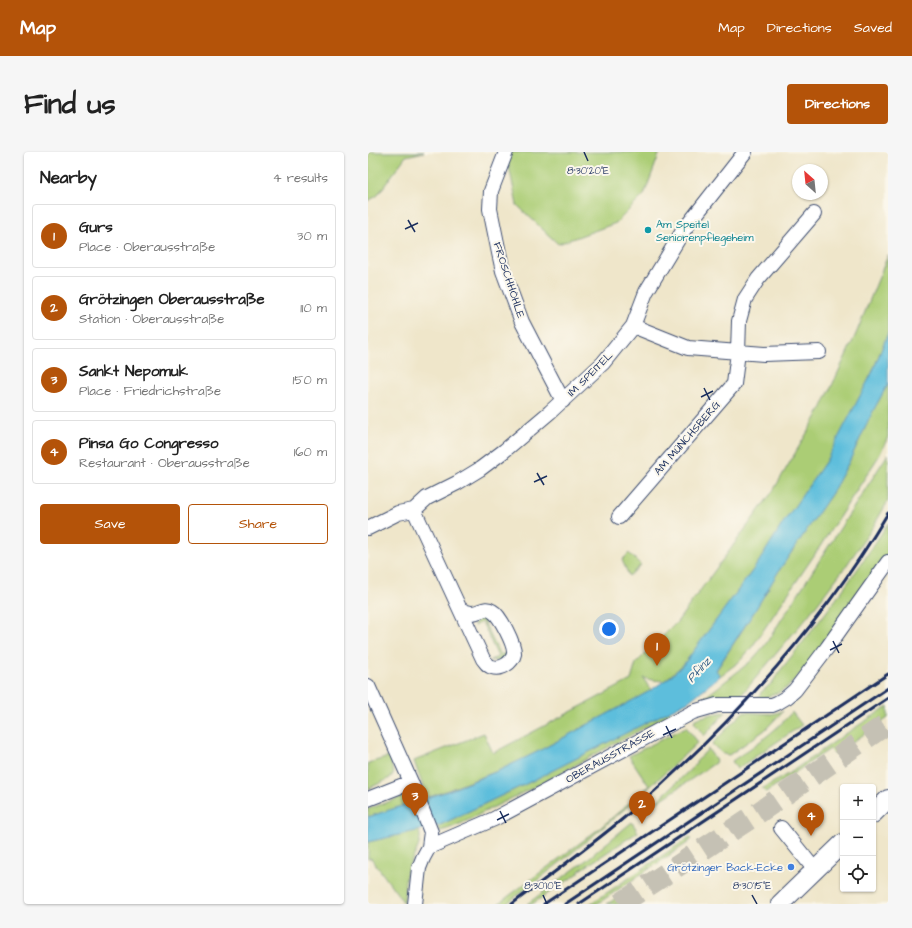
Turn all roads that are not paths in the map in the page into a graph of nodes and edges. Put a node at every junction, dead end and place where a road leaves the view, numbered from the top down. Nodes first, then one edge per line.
1 (506, 152) edge
2 (745, 152) edge
3 (814, 214) dead end
4 (633, 326) junction
5 (738, 352) junction
6 (819, 352) dead end
7 (563, 401) junction
8 (414, 510) junction
9 (619, 517) dead end
10 (368, 528) edge
11 (888, 562) edge
12 (460, 609) junction
13 (368, 686) edge
14 (413, 787) junction
15 (368, 799) edge
16 (888, 799) edge
17 (876, 811) edge
18 (781, 828) dead end
19 (840, 846) edge
20 (430, 847) junction
21 (815, 870) junction
22 (415, 904) edge
23 (780, 904) edge

1 - 7 street, FROSCHHÖHLE
2 - 4 street, IM SPEITEL
3 - 5 street, AM MÜNCHSBERG
4 - 5 street
4 - 7 street, IM SPEITEL
5 - 6 street
5 - 9 street, AM MÜNCHSBERG
7 - 8 street, IM SPEITEL
8 - 10 street, IM SPEITEL
8 - 12 street
11 - 20 street, OBERAUSSTRASSE
12 - 12 street
13 - 14 street
14 - 15 street
14 - 20 street
16 - 17 street
18 - 21 street
19 - 21 street
20 - 22 street
21 - 23 street

